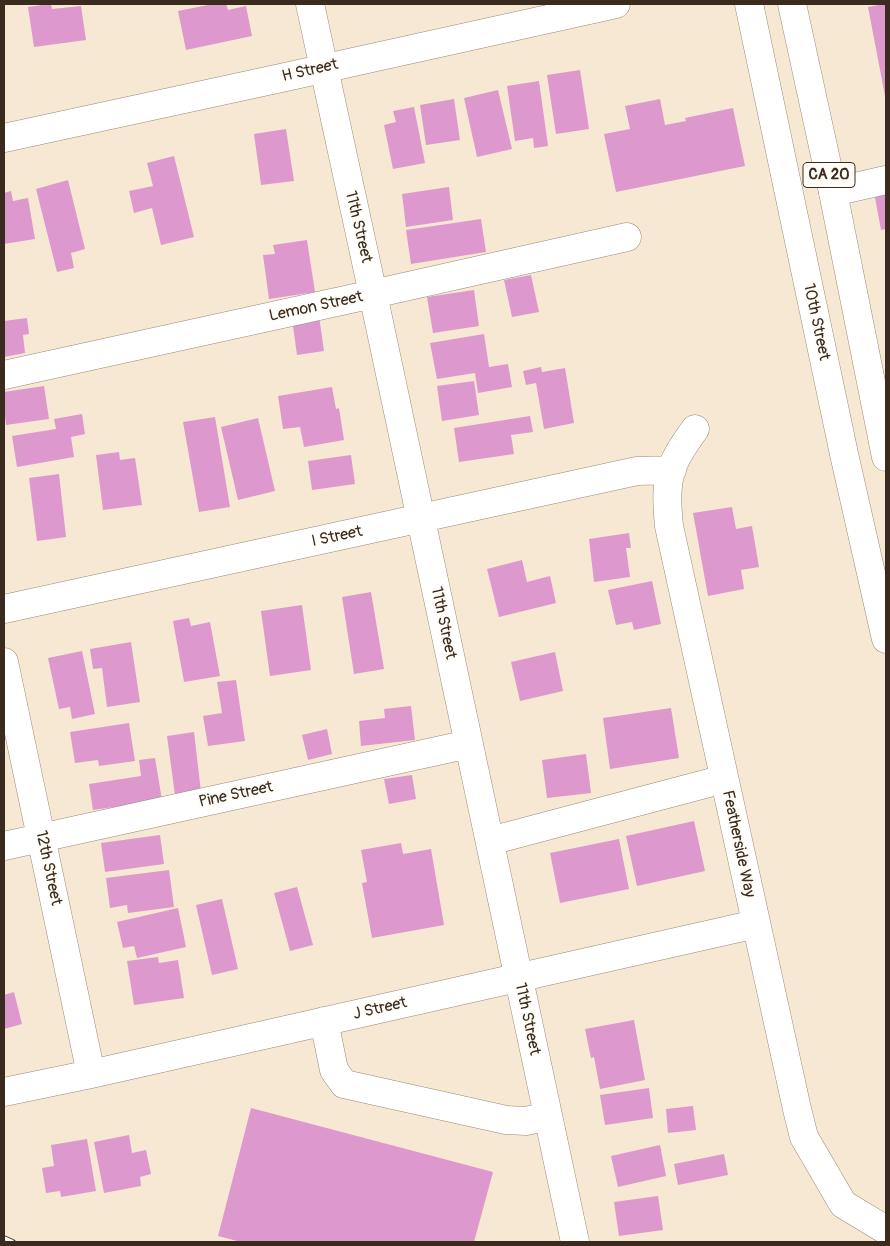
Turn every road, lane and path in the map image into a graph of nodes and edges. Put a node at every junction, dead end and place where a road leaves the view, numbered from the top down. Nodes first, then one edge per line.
1 (310, 4) edge
2 (616, 4) edge
3 (749, 4) edge
4 (792, 4) edge
5 (323, 68) junction
6 (4, 138) edge
7 (886, 180) edge
8 (833, 192) junction
9 (627, 237) dead end
10 (373, 294) junction
11 (865, 347) junction
12 (4, 375) edge
13 (886, 381) edge
14 (694, 429) dead end
15 (886, 457) edge
16 (672, 470) junction
17 (421, 519) junction
18 (4, 609) edge
19 (886, 639) edge
20 (4, 662) edge
21 (469, 744) junction
22 (724, 778) junction
23 (42, 837) junction
24 (490, 841) junction
25 (4, 846) edge
26 (756, 924) junction
27 (518, 977) junction
28 (324, 1021) junction
29 (91, 1074) junction
30 (4, 1092) edge
31 (548, 1116) junction
32 (886, 1230) edge
33 (575, 1242) edge

1 - 5 main road, 11th Street
2 - 5 main road, H Street
3 - 19 main road, 10th Street / CA 20
4 - 8 main road, CA 20
5 - 6 main road, H Street
5 - 10 main road, 11th Street
7 - 8 main road
8 - 11 main road, CA 20
9 - 10 main road, Lemon Street
10 - 12 main road, Lemon Street
10 - 17 main road, 11th Street
11 - 13 main road
11 - 15 main road, CA 20
14 - 16 main road, Featherside Way
16 - 17 main road, I Street
16 - 22 main road, Featherside Way
17 - 18 main road, I Street
17 - 21 main road, 11th Street
20 - 23 main road, 12th Street
21 - 23 main road, Pine Street
21 - 24 main road, 11th Street
22 - 24 main road
22 - 26 main road, Featherside Way
23 - 25 main road, Pine Street
23 - 29 main road, 12th Street
24 - 27 main road, 11th Street
26 - 27 main road, J Street
26 - 32 main road, Featherside Way
27 - 28 main road, J Street
27 - 31 main road, 11th Street
28 - 29 main road, J Street
28 - 31 main road
29 - 30 main road, J Street
31 - 33 main road, 11th Street

